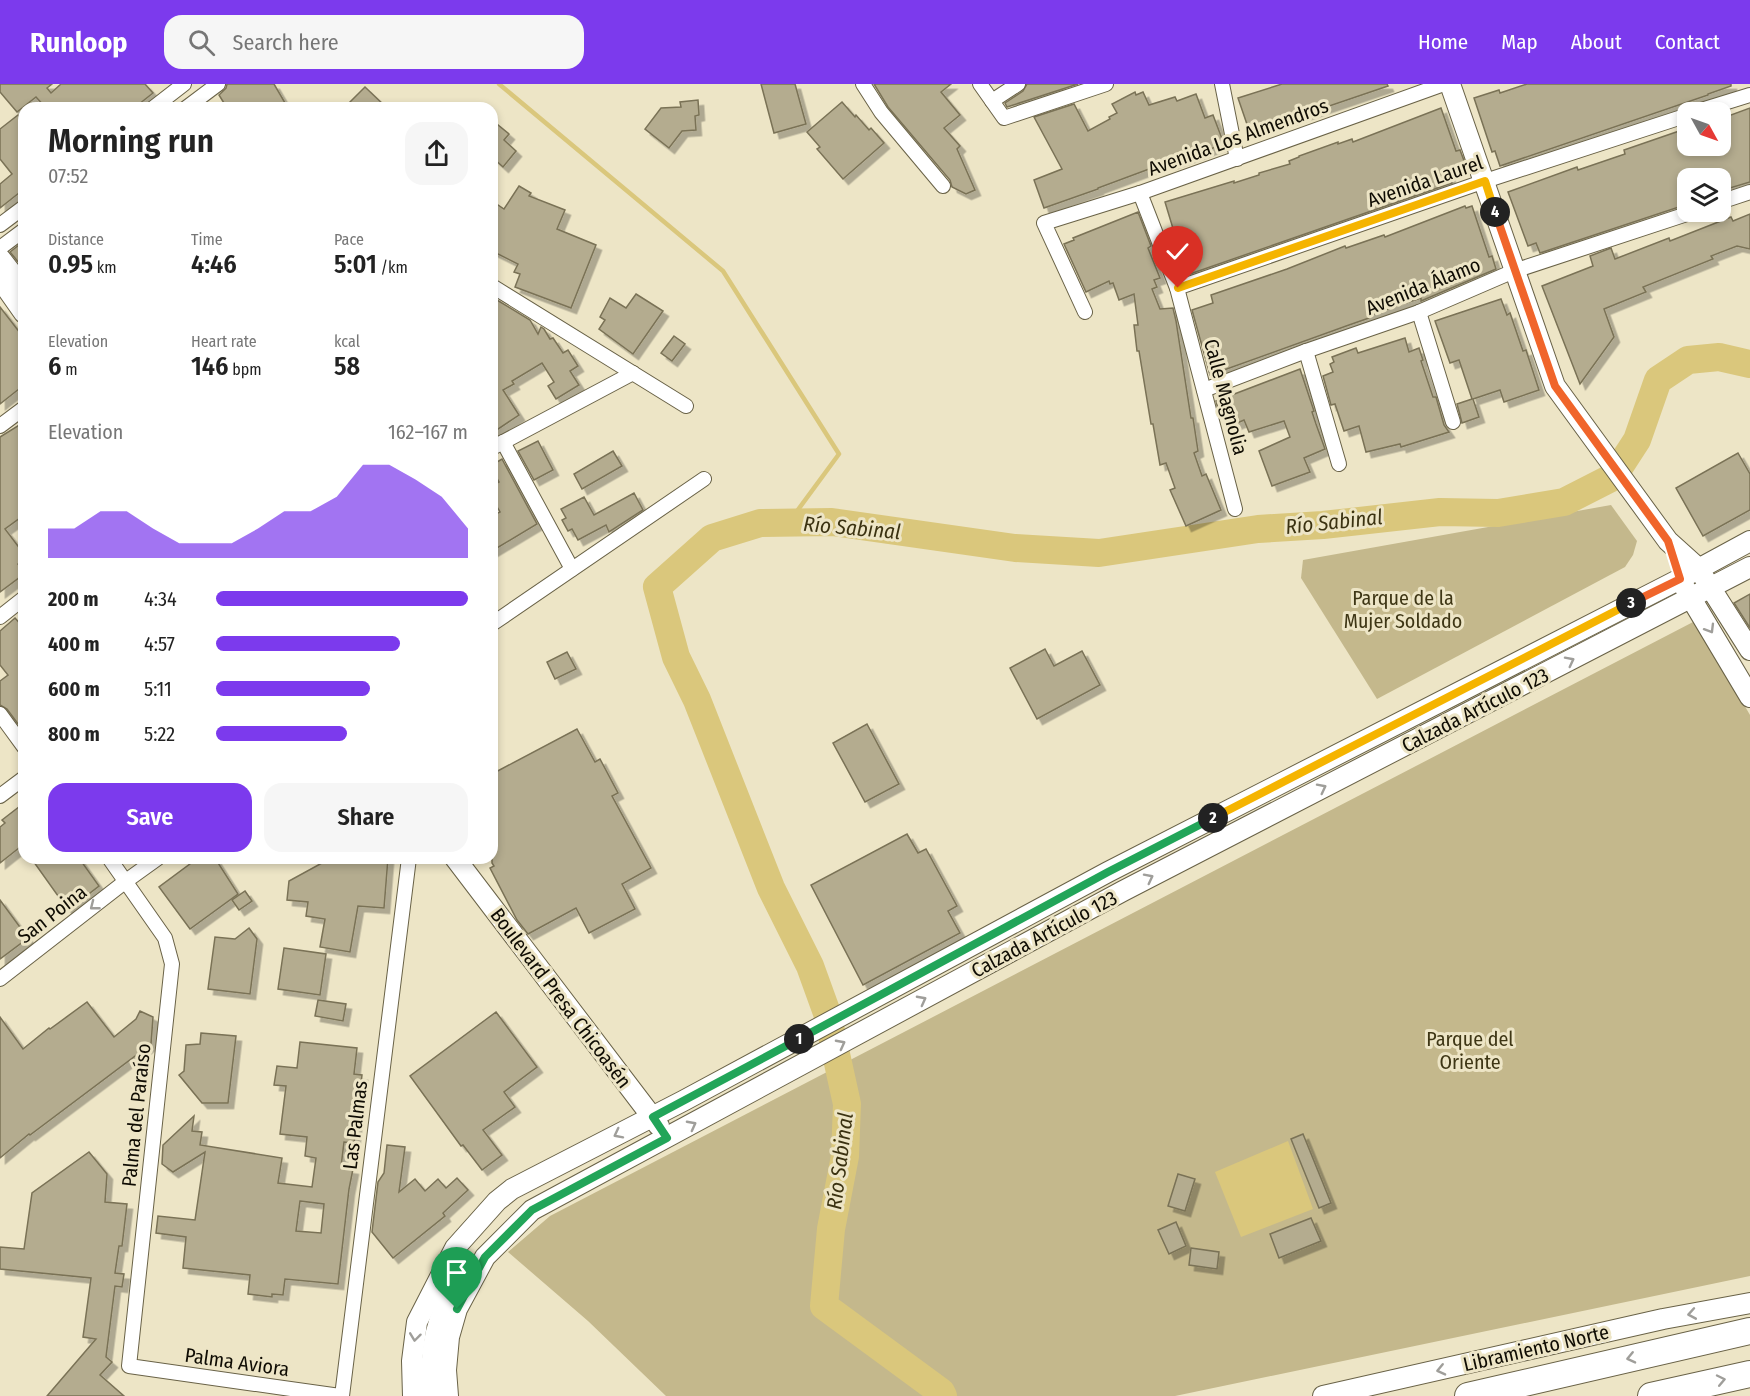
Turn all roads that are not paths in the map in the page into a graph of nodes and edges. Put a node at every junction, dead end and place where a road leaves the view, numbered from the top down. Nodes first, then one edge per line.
1 (184, 84) edge
2 (218, 84) edge
3 (862, 84) edge
4 (980, 84) edge
5 (1018, 84) edge
6 (1106, 84) edge
7 (1222, 84) edge
8 (1444, 84) edge
9 (1450, 84) edge
10 (1750, 95) edge
11 (992, 101) junction
12 (161, 102) edge
13 (194, 102) edge
14 (1727, 102) edge
15 (1677, 119) edge
16 (1237, 159) junction
17 (1485, 181) junction
18 (943, 186) dead end
19 (1750, 192) edge
20 (1140, 193) junction
21 (1731, 198) edge
22 (18, 212) edge
23 (1677, 217) edge
24 (0, 225) edge
25 (18, 234) edge
26 (0, 248) edge
27 (0, 258) edge
28 (1514, 271) junction
29 (0, 279) edge
30 (18, 281) edge
31 (1178, 288) junction
32 (498, 290) edge
33 (18, 304) edge
34 (1085, 312) dead end
35 (1419, 312) junction
36 (1306, 351) junction
37 (633, 374) junction
38 (1204, 390) junction
39 (686, 406) dead end
40 (18, 412) edge
41 (1453, 422) dead end
42 (0, 426) edge
43 (498, 444) edge
44 (498, 447) edge
45 (1339, 464) dead end
46 (704, 479) dead end
47 (1235, 509) dead end
48 (1668, 541) junction
49 (1750, 541) edge
50 (1750, 567) edge
51 (1698, 568) junction
52 (572, 569) junction
53 (1680, 579) junction
54 (1711, 588) junction
55 (1691, 598) junction
56 (18, 603) edge
57 (0, 617) edge
58 (498, 620) edge
59 (1750, 650) edge
60 (1748, 689) edge
61 (0, 714) edge
62 (18, 739) edge
63 (18, 782) edge
64 (0, 796) edge
65 (113, 864) edge
66 (150, 864) edge
67 (408, 864) edge
68 (459, 864) edge
69 (126, 881) junction
70 (0, 979) edge
71 (653, 1117) junction
72 (667, 1138) junction
73 (485, 1257) junction
74 (1750, 1303) edge
75 (1750, 1331) edge
76 (129, 1366) joint
77 (1750, 1374) edge
78 (341, 1396) edge
79 (413, 1396) edge
80 (431, 1396) edge
81 (448, 1396) edge
82 (1323, 1396) edge
83 (1468, 1396) edge
84 (1651, 1396) edge

1 - 12 street
2 - 13 street
3 - 18 street
4 - 11 street
5 - 11 street
6 - 11 street
7 - 16 street
8 - 16 street, Avenida Los Almendros
9 - 17 main road
10 - 14 street
15 - 17 street, Avenida Laurel
16 - 20 street, Avenida Los Almendros
17 - 28 main road
17 - 31 street, Avenida Laurel
19 - 21 street
20 - 31 street, Calle Magnolia
20 - 34 street, Avenida Los Almendros
22 - 24 street
23 - 28 street, Avenida Álamo
25 - 26 street
27 - 30 main road
28 - 35 street, Avenida Álamo
28 - 48 main road
29 - 33 main road
31 - 38 street, Calle Magnolia
32 - 37 street
35 - 36 street, Avenida Álamo
35 - 41 street
36 - 38 street, Avenida Álamo
36 - 45 street
37 - 39 street
37 - 43 street
38 - 47 street, Calle Magnolia
40 - 42 street
44 - 52 street
46 - 52 street
48 - 51 main road
48 - 53 main road
49 - 51 main road, Calzada Artículo 123
50 - 54 main road, Calzada Artículo 123
51 - 53 main road, Calzada Artículo 123
51 - 54 main road
52 - 58 street
53 - 55 main road
53 - 71 main road, Calzada Artículo 123
54 - 55 main road, Calzada Artículo 123
54 - 59 main road
55 -> 60 main road
72 -> 55 main road, Calzada Artículo 123
56 - 57 street
61 - 62 street
63 - 64 street
65 - 69 street, Palma del Paraíso
66 - 69 street, San Poina
67 - 78 street, Las Palmas
68 - 71 main road, Boulevard Presa Chicoasén
69 -> 70 street, San Poina
69 - 76 street, Palma del Paraíso
71 - 72 main road, Boulevard Presa Chicoasén
71 -> 79 main road, Calzada Artículo 123
72 - 73 main road, Calzada Artículo 123
73 - 80 main road
73 - 81 main road, Calzada Artículo 123
74 -> 82 main road, Libramiento Norte
75 -> 83 highway
76 - 78 street, Palma Aviora
84 -> 77 highway

